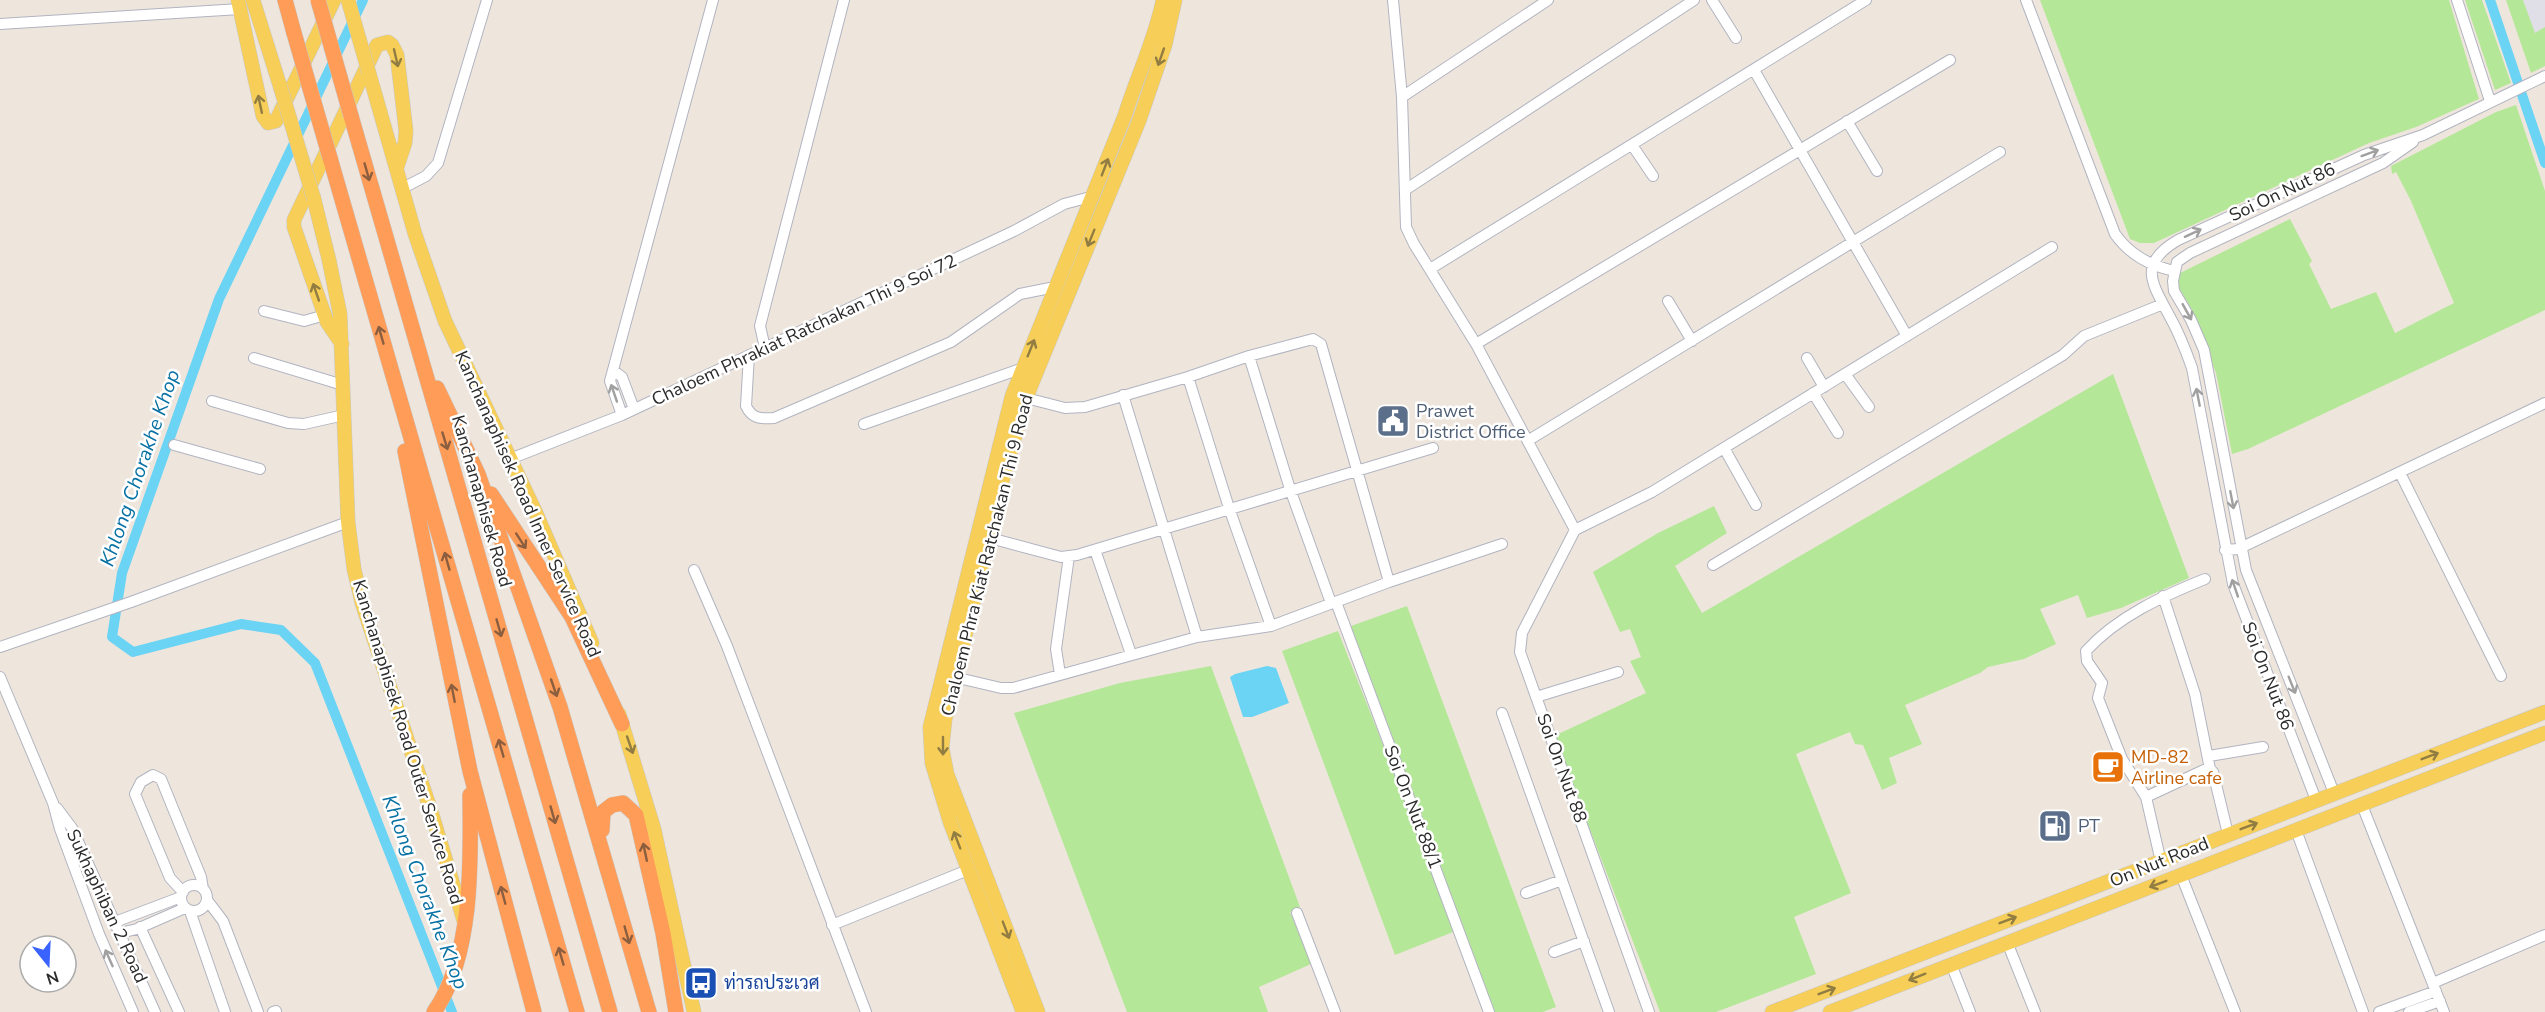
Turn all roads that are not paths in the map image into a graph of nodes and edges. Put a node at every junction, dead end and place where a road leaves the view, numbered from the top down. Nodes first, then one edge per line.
1 (253, 0) edge
2 (285, 0) edge
3 (318, 0) edge
4 (334, 0) edge
5 (348, 0) edge
6 (487, 0) edge
7 (713, 0) edge
8 (844, 0) edge
9 (1163, 0) edge
10 (1175, 0) edge
11 (1548, 0) edge
12 (1694, 0) edge
13 (1712, 0) edge
14 (1866, 0) edge
15 (2026, 0) edge
16 (2457, 0) edge
17 (1397, 2) edge
18 (239, 5) edge
19 (0, 24) edge
20 (1736, 38) dead end
21 (1950, 60) dead end
22 (1754, 70) junction
23 (2541, 78) edge
24 (1402, 98) junction
25 (2490, 101) junction
26 (1847, 121) junction
27 (2423, 135) junction
28 (1632, 145) junction
29 (1800, 150) junction
30 (2000, 152) dead end
31 (397, 167) junction
32 (1877, 171) dead end
33 (1653, 176) dead end
34 (403, 188) junction
35 (1405, 190) junction
36 (1094, 196) junction
37 (1854, 242) junction
38 (2052, 247) dead end
39 (2153, 266) junction
40 (1430, 268) junction
41 (2174, 271) junction
42 (1055, 287) junction
43 (1668, 301) dead end
44 (2163, 304) junction
45 (264, 311) dead end
46 (325, 315) junction
47 (1908, 336) junction
48 (1692, 340) junction
49 (342, 344) junction
50 (416, 344) junction
51 (1476, 344) junction
52 (765, 348) junction
53 (749, 355) junction
54 (1249, 356) junction
55 (254, 358) dead end
56 (1807, 358) dead end
57 (1023, 368) junction
58 (614, 371) junction
59 (1845, 374) junction
60 (1188, 377) junction
61 (343, 385) junction
62 (1824, 387) junction
63 (398, 391) junction
64 (1814, 393) junction
65 (1123, 395) junction
66 (1026, 398) junction
67 (212, 401) dead end
68 (2545, 403) edge
69 (1869, 406) dead end
70 (634, 409) junction
71 (344, 415) junction
72 (622, 415) junction
73 (864, 424) dead end
74 (1838, 433) dead end
75 (1529, 440) junction
76 (174, 445) dead end
77 (1433, 448) dead end
78 (1724, 448) junction
79 (510, 459) junction
80 (260, 469) dead end
81 (1356, 470) junction
82 (2400, 473) junction
83 (478, 474) junction
84 (1290, 489) junction
85 (1756, 505) dead end
86 (1229, 508) junction
87 (348, 522) junction
88 (1163, 530) junction
89 (1575, 530) junction
90 (990, 538) junction
91 (1502, 544) dead end
92 (2241, 547) junction
93 (1095, 550) junction
94 (2225, 550) junction
95 (1069, 556) junction
96 (1713, 565) dead end
97 (694, 570) dead end
98 (2205, 579) dead end
99 (1389, 582) junction
100 (2163, 596) junction
101 (1334, 603) junction
102 (1271, 626) junction
103 (1197, 637) junction
104 (0, 647) edge
105 (1131, 654) junction
106 (1618, 672) dead end
107 (1060, 674) junction
108 (2501, 676) dead end
109 (0, 677) edge
110 (954, 677) junction
111 (1536, 696) junction
112 (2545, 712) edge
113 (1502, 713) dead end
114 (622, 724) junction
115 (2545, 733) edge
116 (2263, 747) dead end
117 (2209, 756) junction
118 (2210, 770) junction
119 (470, 771) junction
120 (2334, 793) junction
121 (2146, 797) junction
122 (2316, 800) junction
123 (53, 803) junction
124 (2361, 805) junction
125 (2343, 813) junction
126 (2325, 819) junction
127 (2296, 830) junction
128 (2228, 834) junction
129 (2161, 862) junction
130 (968, 870) junction
131 (2181, 875) junction
132 (1562, 880) junction
133 (1526, 893) dead end
134 (205, 894) junction
135 (616, 897) junction
136 (184, 902) junction
137 (1297, 913) dead end
138 (464, 921) junction
139 (115, 922) junction
140 (832, 925) junction
141 (141, 927) junction
142 (120, 933) junction
143 (2545, 935) edge
144 (1584, 941) junction
145 (2007, 942) junction
146 (1554, 952) dead end
147 (1951, 964) junction
148 (2438, 997) edge
149 (133, 1012) edge
150 (155, 1012) edge
151 (179, 1012) edge
152 (225, 1012) edge
153 (258, 1012) edge
154 (434, 1012) edge
155 (534, 1012) edge
156 (577, 1012) edge
157 (610, 1012) edge
158 (649, 1012) edge
159 (676, 1012) edge
160 (694, 1012) edge
161 (866, 1012) edge
162 (1023, 1012) edge
163 (1038, 1012) edge
164 (1335, 1012) edge
165 (1489, 1012) edge
166 (1609, 1012) edge
167 (1649, 1012) edge
168 (1772, 1012) edge
169 (1832, 1012) edge
170 (1970, 1012) edge
171 (2035, 1012) edge
172 (2235, 1012) edge
173 (2363, 1012) edge
174 (2379, 1012) edge
175 (2409, 1012) edge

1 - 49 main road, Kanchanaphisek Road Outer Service Road, bridge
63 -> 2 highway, bridge
3 -> 50 highway, Kanchanaphisek Road, bridge
4 -> 18 main road
5 - 31 main road, Kanchanaphisek Road Inner Service Road, bridge
6 - 34 street
7 - 58 street
8 - 52 street
36 -> 9 main road, Chaloem Phra Kiat Ratchakan Thi 9 Road
10 -> 66 main road, Chaloem Phra Kiat Ratchakan Thi 9 Road
11 - 24 street
12 - 35 street
13 - 20 street
14 - 22 street
15 - 39 street
16 - 25 street
17 - 24 street
18 - 19 street
21 - 26 street
22 - 28 street
22 - 29 street
23 - 25 street, Soi On Nut 86
24 - 35 street
25 - 27 street, Soi On Nut 86
26 - 29 street
26 - 32 street
39 -> 27 street, Soi On Nut 86
27 - 41 street, Soi On Nut 86
28 - 33 street
28 - 40 street
29 - 37 street
29 - 51 street
30 - 37 street
31 - 34 main road, Kanchanaphisek Road Inner Service Road
46 -> 31 main road
34 - 79 main road, Kanchanaphisek Road Inner Service Road
35 - 40 street
36 - 42 main road, Chaloem Phra Kiat Ratchakan Thi 9 Road
36 - 52 street, Chaloem Phrakiat Ratchakan Thi 9 Soi 72
37 - 47 street
37 - 48 street
38 - 47 street
39 - 41 street
39 - 44 street, Soi On Nut 86
40 - 51 street
41 -> 92 street, Soi On Nut 86
42 - 53 street
57 -> 42 main road, Chaloem Phra Kiat Ratchakan Thi 9 Road
43 - 48 street
94 -> 44 street, Soi On Nut 86
44 - 96 street
45 - 46 street
46 - 49 main road
47 - 59 street
48 - 75 street
49 - 61 main road, Kanchanaphisek Road Outer Service Road
50 - 83 highway
50 -> 157 highway, Kanchanaphisek Road
51 - 75 street
52 - 53 street, Chaloem Phrakiat Ratchakan Thi 9 Soi 72
53 - 70 street, Chaloem Phrakiat Ratchakan Thi 9 Soi 72
54 - 60 street
54 - 81 street
54 - 84 street, Soi On Nut 88/1
55 - 61 street
56 - 62 street
57 - 73 street
130 -> 57 main road, Chaloem Phra Kiat Ratchakan Thi 9 Road
58 - 70 street
72 -> 58 street
59 - 62 street
59 - 69 street
60 - 65 street
60 - 86 street
61 - 71 main road, Kanchanaphisek Road Outer Service Road
62 - 64 street
119 -> 63 highway
156 -> 63 highway
64 - 74 street
64 - 78 street
65 - 66 street
65 - 88 street
66 - 90 main road, Chaloem Phra Kiat Ratchakan Thi 9 Road
67 - 71 street
68 - 82 street
70 - 72 street, Chaloem Phrakiat Ratchakan Thi 9 Soi 72
71 - 87 main road, Kanchanaphisek Road Outer Service Road
72 - 79 street, Chaloem Phrakiat Ratchakan Thi 9 Soi 72
75 - 89 street
76 - 80 street
77 - 81 street
78 - 85 street
78 - 89 street
79 - 114 main road, Kanchanaphisek Road Inner Service Road
81 - 84 street
81 - 99 street
82 - 92 street
82 - 108 street
83 -> 114 highway
83 -> 135 highway
84 - 86 street
84 - 101 street, Soi On Nut 88/1
86 - 88 street
86 - 102 street
87 - 104 street
87 - 138 main road, Kanchanaphisek Road Outer Service Road
88 - 93 street
88 - 103 street
89 - 111 street, Soi On Nut 88
90 - 95 street
90 - 110 main road, Chaloem Phra Kiat Ratchakan Thi 9 Road
91 - 99 street
92 - 94 street
92 -> 120 street, Soi On Nut 86
93 - 95 street
93 - 105 street
122 -> 94 street, Soi On Nut 86
95 - 107 street
97 - 140 street
98 - 100 street
99 - 101 street
100 - 117 street
100 - 121 street
101 - 102 street
101 - 165 street, Soi On Nut 88/1
102 - 103 street
103 - 105 street
105 - 107 street
106 - 111 street
107 - 110 street
109 - 123 street, Sukhaphiban 2 Road
110 -> 163 main road, Chaloem Phra Kiat Ratchakan Thi 9 Road
111 - 167 street, Soi On Nut 88
120 -> 112 main road, On Nut Road
113 - 132 street
114 -> 160 main road, Kanchanaphisek Road Inner Service Road
115 - 124 main road, On Nut Road
116 - 117 street
117 - 118 street
118 - 121 street
118 - 128 street
119 - 138 highway
155 -> 119 highway
120 - 122 main road, On Nut Road
120 - 125 main road
121 - 129 street
122 - 126 main road
128 -> 122 main road, On Nut Road
123 - 139 street, Sukhaphiban 2 Road
149 -> 123 street, Sukhaphiban 2 Road
124 - 125 main road, On Nut Road
124 - 148 street
125 - 126 main road, On Nut Road
126 - 127 main road, On Nut Road
127 - 131 main road, On Nut Road
127 - 173 street
128 - 129 main road, On Nut Road
168 -> 129 main road, On Nut Road
130 - 140 street
130 - 162 main road, Chaloem Phra Kiat Ratchakan Thi 9 Road
131 -> 145 main road, On Nut Road
131 - 172 street
132 - 133 street
132 - 144 street
134 - 136 street
134 - 136 street
134 - 136 street
134 - 153 street
135 -> 158 highway
159 -> 135 highway
136 - 139 street
136 - 141 street
136 - 152 street
137 - 164 street
138 - 154 highway
139 - 142 street, Sukhaphiban 2 Road
140 - 161 street
141 - 142 street
141 - 151 street
142 - 150 street, Sukhaphiban 2 Road
143 - 148 street
144 - 146 street
144 - 166 street
145 - 147 main road, On Nut Road
145 - 171 street
147 -> 169 main road, On Nut Road
147 - 170 street
148 - 174 street
148 - 175 street

